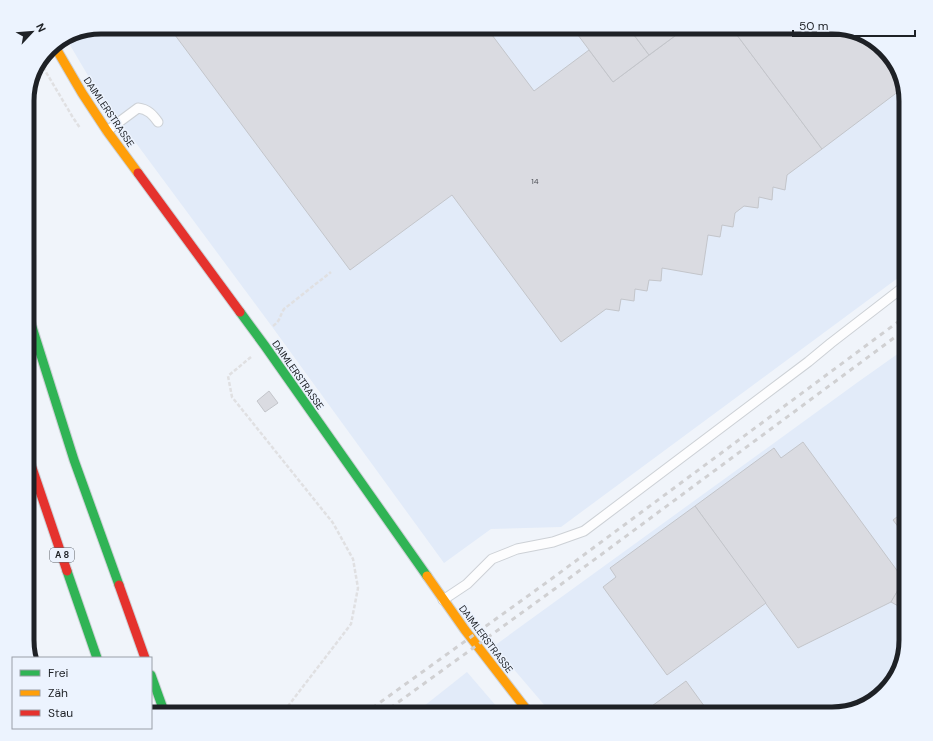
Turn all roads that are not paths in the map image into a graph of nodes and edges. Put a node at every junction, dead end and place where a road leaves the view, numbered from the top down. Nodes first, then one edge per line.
1 (57, 51) edge
2 (158, 122) dead end
3 (108, 131) junction
4 (899, 290) edge
5 (34, 333) edge
6 (34, 474) edge
7 (443, 600) junction
8 (97, 657) edge
9 (145, 657) edge
10 (152, 678) edge
11 (162, 707) edge
12 (525, 707) edge

1 - 3 main road, DAIMLERSTRASSE
2 - 3 lane
3 - 7 main road, DAIMLERSTRASSE
4 - 7 lane
5 - 9 main road
6 - 8 main road, A 8
7 - 12 main road, DAIMLERSTRASSE
10 - 11 main road

